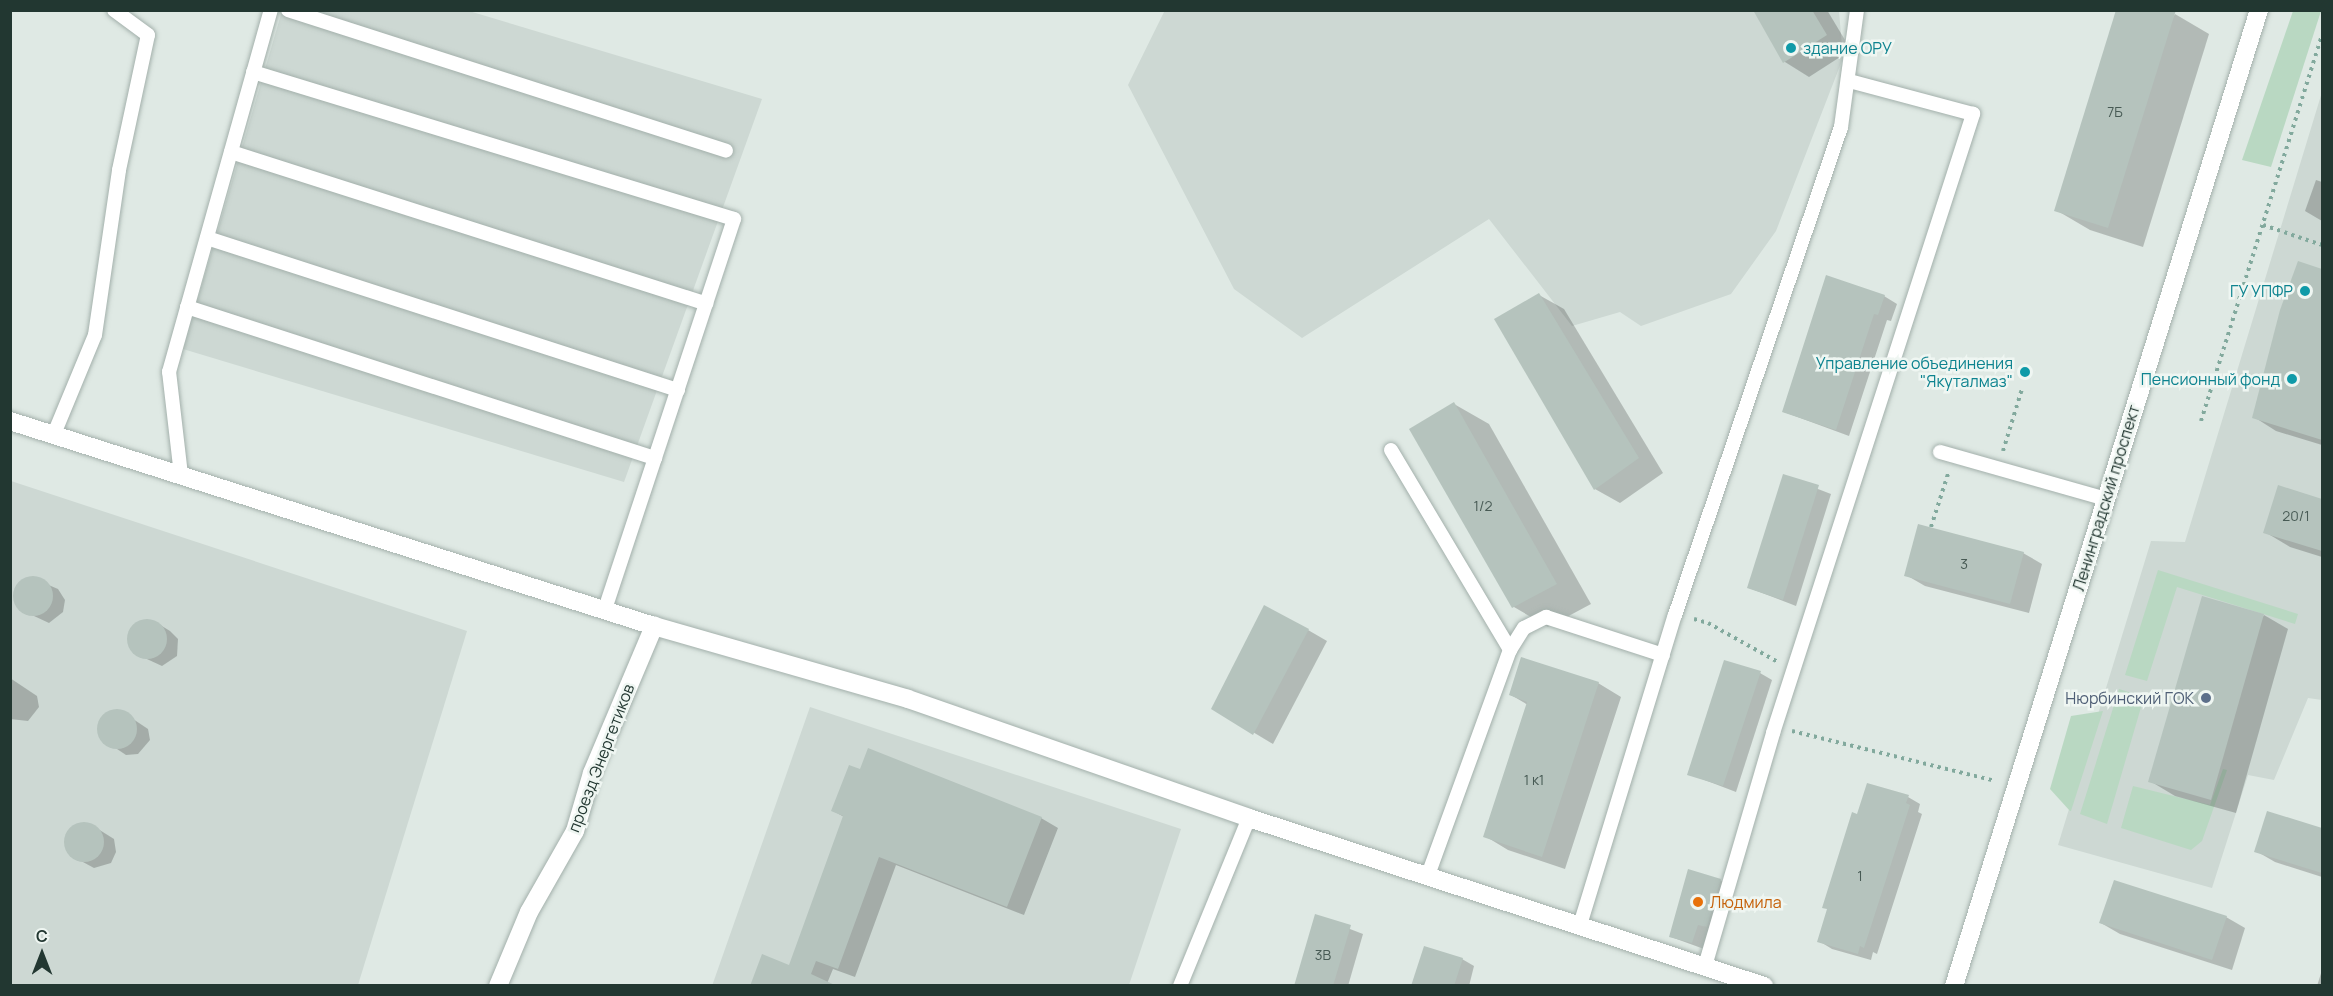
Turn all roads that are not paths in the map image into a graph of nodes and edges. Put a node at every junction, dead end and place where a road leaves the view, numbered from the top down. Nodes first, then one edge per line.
1 (114, 10) edge
2 (271, 10) edge
3 (288, 10) edge
4 (1857, 10) edge
5 (2259, 10) edge
6 (253, 72) junction
7 (1849, 81) junction
8 (726, 151) dead end
9 (231, 152) junction
10 (207, 238) junction
11 (706, 304) junction
12 (187, 307) junction
13 (678, 390) junction
14 (10, 421) edge
15 (54, 434) junction
16 (1392, 450) dead end
17 (1947, 454) road end
18 (655, 458) junction
19 (181, 475) junction
20 (2106, 500) junction
21 (605, 610) junction
22 (654, 626) junction
23 (1510, 650) junction
24 (1663, 655) junction
25 (1250, 818) junction
26 (1428, 875) junction
27 (1580, 925) junction
28 (1705, 966) junction
29 (498, 986) edge
30 (1180, 986) edge
31 (1764, 986) edge
32 (1954, 986) edge

1 - 15 lane
2 - 6 lane
3 - 8 lane
4 - 7 lane
5 - 20 street, Ленинградский проспект
6 - 9 lane
6 - 11 lane
7 - 24 lane
7 - 28 lane
9 - 10 lane
9 - 11 lane
10 - 12 lane
10 - 13 lane
11 - 13 lane
12 - 18 lane
12 - 19 lane
13 - 18 lane
14 - 15 street
15 - 19 street
16 - 23 lane
17 - 20 lane
18 - 21 lane
19 - 21 street
20 - 32 street, Ленинградский проспект
21 - 22 street
22 - 25 street
22 - 29 street, проезд Энергетиков
23 - 24 lane
23 - 26 lane
24 - 27 lane
25 - 26 street
25 - 30 lane
26 - 27 street
27 - 28 street
28 - 31 street

